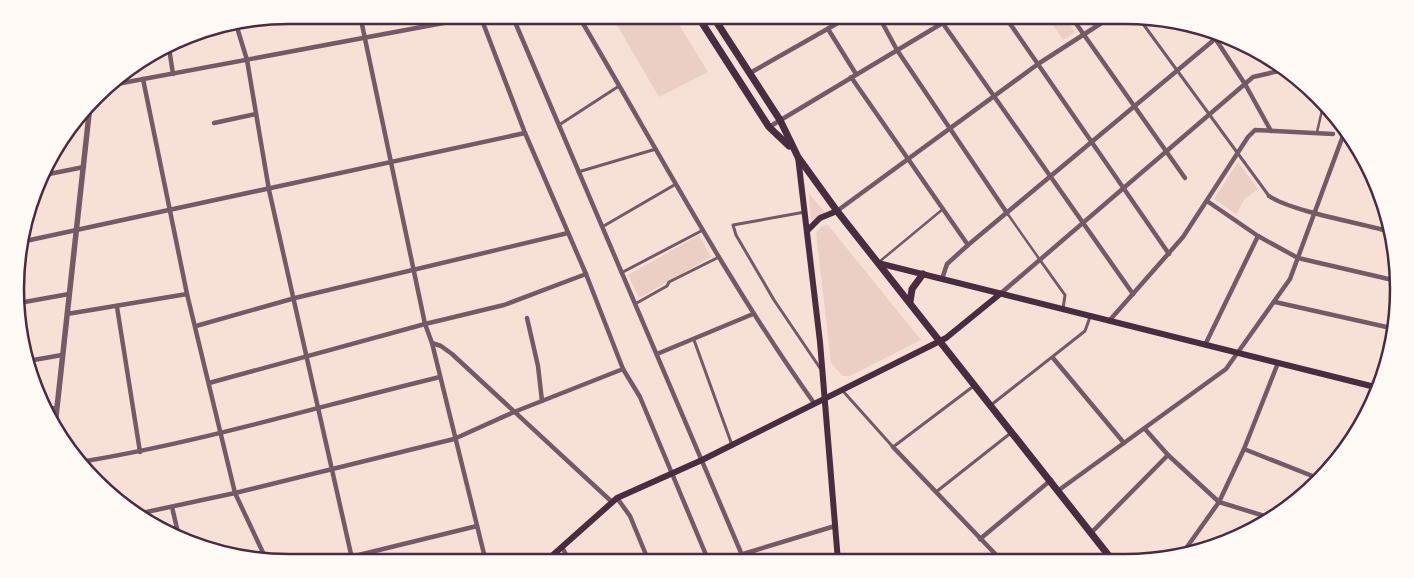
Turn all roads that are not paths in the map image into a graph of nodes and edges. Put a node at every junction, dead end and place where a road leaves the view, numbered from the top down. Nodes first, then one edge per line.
1 (362, 24) edge
2 (439, 24) edge
3 (485, 24) edge
4 (516, 24) edge
5 (583, 24) edge
6 (704, 24) edge
7 (718, 24) edge
8 (837, 24) edge
9 (883, 24) edge
10 (940, 24) edge
11 (943, 24) edge
12 (1010, 24) edge
13 (1076, 24) edge
14 (1100, 24) edge
15 (1143, 24) edge
16 (238, 29) edge
17 (828, 29) junction
18 (1084, 35) junction
19 (365, 38) junction
20 (1214, 39) edge
21 (1218, 41) edge
22 (897, 50) junction
23 (170, 52) edge
24 (247, 60) junction
25 (1038, 64) junction
26 (1177, 71) junction
27 (1277, 72) edge
28 (750, 73) junction
29 (173, 74) junction
30 (853, 75) junction
31 (142, 79) junction
32 (123, 83) edge
33 (1245, 84) junction
34 (619, 86) junction
35 (994, 96) junction
36 (1134, 106) junction
37 (1322, 111) edge
38 (256, 114) junction
39 (89, 115) edge
40 (1208, 115) junction
41 (780, 120) junction
42 (214, 123) dead end
43 (558, 125) junction
44 (769, 126) junction
45 (950, 129) junction
46 (1271, 131) junction
47 (1317, 132) junction
48 (525, 133) junction
49 (1333, 134) dead end
50 (1343, 138) edge
51 (1092, 140) junction
52 (656, 149) junction
53 (793, 150) junction
54 (1166, 152) junction
55 (1238, 153) junction
56 (798, 157) junction
57 (908, 160) junction
58 (391, 164) junction
59 (84, 167) junction
60 (578, 172) junction
61 (50, 174) edge
62 (1050, 174) junction
63 (1185, 178) dead end
64 (676, 184) junction
65 (1125, 188) junction
66 (269, 190) junction
67 (1269, 196) joint
68 (1207, 201) junction
69 (943, 209) junction
70 (169, 211) junction
71 (837, 211) junction
72 (806, 212) junction
73 (1314, 212) junction
74 (1007, 213) junction
75 (1083, 222) junction
76 (602, 227) junction
77 (77, 229) junction
78 (703, 229) junction
79 (1383, 229) edge
80 (808, 230) junction
81 (568, 233) junction
82 (1258, 236) junction
83 (28, 240) edge
84 (968, 245) junction
85 (1169, 254) junction
86 (720, 256) junction
87 (1298, 258) junction
88 (1040, 260) junction
89 (878, 263) junction
90 (414, 269) junction
91 (621, 273) junction
92 (586, 274) junction
93 (923, 274) junction
94 (942, 279) junction
95 (1390, 279) edge
96 (69, 294) junction
97 (187, 294) junction
98 (1000, 294) junction
99 (1133, 294) junction
100 (295, 298) junction
101 (24, 302) edge
102 (910, 302) junction
103 (1275, 302) junction
104 (635, 304) junction
105 (117, 307) junction
106 (1063, 310) junction
107 (67, 314) junction
108 (753, 314) junction
109 (1090, 317) junction
110 (527, 318) dead end
111 (1109, 321) junction
112 (425, 324) junction
113 (196, 326) junction
114 (1387, 327) edge
115 (694, 340) junction
116 (940, 341) junction
117 (432, 343) junction
118 (1205, 345) junction
119 (1239, 353) junction
120 (657, 354) junction
121 (62, 355) junction
122 (308, 355) junction
123 (1053, 358) junction
124 (33, 359) edge
125 (1278, 363) junction
126 (623, 369) junction
127 (822, 371) junction
128 (440, 377) junction
129 (209, 383) junction
130 (975, 385) junction
131 (1372, 386) edge
132 (842, 389) junction
133 (825, 398) junction
134 (542, 401) junction
135 (814, 403) junction
136 (991, 405) junction
137 (52, 408) edge
138 (56, 408) junction
139 (319, 408) junction
140 (514, 412) junction
141 (56, 415) edge
142 (1145, 430) junction
143 (1012, 431) junction
144 (221, 434) junction
145 (454, 439) junction
146 (1124, 443) junction
147 (732, 445) junction
148 (893, 447) junction
149 (1244, 449) junction
150 (140, 452) junction
151 (1168, 455) junction
152 (702, 460) junction
153 (87, 461) edge
154 (332, 469) junction
155 (672, 474) junction
156 (1313, 476) edge
157 (1051, 480) junction
158 (1059, 490) junction
159 (936, 492) junction
160 (235, 493) junction
161 (615, 500) junction
162 (1219, 502) junction
163 (172, 507) junction
164 (146, 512) edge
165 (1263, 516) edge
166 (476, 526) junction
167 (835, 526) junction
168 (177, 530) edge
169 (1091, 533) junction
170 (980, 539) junction
171 (1188, 546) edge
172 (562, 547) junction
173 (263, 553) edge
174 (351, 554) edge
175 (359, 554) edge
176 (484, 554) edge
177 (554, 554) edge
178 (566, 554) edge
179 (646, 554) edge
180 (706, 554) edge
181 (743, 554) joint
182 (837, 554) edge
183 (995, 554) edge
184 (1108, 554) edge

1 - 19 street
2 - 19 street
3 - 48 street
4 - 43 street
5 - 34 street
6 - 44 main road
7 - 28 main road
8 - 17 street
9 - 22 street
10 - 22 street
11 - 35 street
12 - 25 street
13 - 18 street
14 - 18 street
15 - 26 street
16 - 24 street
17 - 28 street
17 - 30 street
18 - 25 street
18 - 36 street
19 - 24 street
19 - 58 street
20 - 26 street
21 - 33 street
22 - 30 street
22 - 45 street
23 - 29 street
24 - 29 street
24 - 38 street
25 - 35 street
25 - 51 street
26 - 36 street
26 - 40 street
27 - 33 street
28 - 41 main road
29 - 31 street
30 - 41 street
30 - 57 street
31 - 32 street
31 - 70 street
33 - 40 street
33 - 46 street
34 - 43 street
34 - 52 street
35 - 45 street
35 - 62 street
36 - 51 street
36 - 54 street
37 - 47 lane
38 - 42 street
38 - 66 street
39 - 59 street
40 - 54 street
40 - 55 street
41 - 44 street
41 - 53 main road
43 - 60 street
44 - 53 main road
45 - 57 street
45 - 74 street
46 - 47 street
46 - 55 street
47 - 49 street
48 - 58 street
48 - 81 street
50 - 73 street
51 - 62 street
51 - 65 street
52 - 60 street
52 - 64 street
53 - 56 main road
54 - 63 street
54 - 65 street
55 - 67 street
55 - 68 street
56 - 71 main road
56 - 72 main road
57 - 69 street
57 - 71 street
58 - 66 street
58 - 90 street
59 - 61 street
59 - 77 street
60 - 76 street
62 - 74 street
62 - 75 street
64 - 76 street
64 - 78 street
65 - 75 street
65 - 85 street
66 - 70 street
66 - 100 street
67 - 73 street
68 - 82 street
68 - 85 street
69 - 84 street
69 - 89 lane
70 - 77 street
70 - 97 street
71 - 80 main road
71 - 89 main road
72 - 80 main road
72 - 127 street
73 - 79 street
73 - 87 street
74 - 84 street
74 - 88 lane
75 - 88 street
75 - 99 street
76 - 91 street
77 - 83 street
77 - 96 street
78 - 86 street
78 - 91 street
80 - 127 main road
81 - 90 street
81 - 92 street
82 - 87 street
82 - 118 street
84 - 94 street
85 - 99 street
86 - 104 street
86 - 108 street
87 - 95 street
87 - 103 street
88 - 98 street
88 - 106 street
89 - 93 main road
89 - 102 main road
90 - 100 street
90 - 112 street
91 - 104 street
92 - 112 street
92 - 126 street
93 - 94 main road
93 - 102 main road
94 - 98 main road
96 - 101 street
96 - 107 street
97 - 105 street
97 - 113 street
98 - 106 main road
98 - 116 main road
99 - 111 street
100 - 113 street
100 - 122 street
102 - 116 main road
103 - 114 street
103 - 119 street
104 - 120 street
105 - 107 street
105 - 150 street
106 - 109 main road
107 - 121 street
108 - 115 street
108 - 135 street
109 - 111 main road
109 - 123 street
110 - 134 street
111 - 118 main road
112 - 117 street
112 - 122 street
113 - 129 street
115 - 120 street
115 - 147 street
116 - 130 main road
116 - 132 main road
117 - 128 street
117 - 140 street
118 - 119 main road
119 - 125 main road
119 - 142 street
120 - 152 street
121 - 124 street
121 - 138 street
122 - 129 street
122 - 139 street
123 - 136 street
123 - 146 street
125 - 131 main road
125 - 149 street
126 - 134 street
126 - 155 street
127 - 133 main road
128 - 139 street
128 - 145 street
129 - 144 street
130 - 136 main road
130 - 148 street
132 - 133 main road
132 - 148 street
133 - 135 main road
133 - 167 main road
134 - 140 street
135 - 147 main road
136 - 143 main road
137 - 138 street
138 - 141 street
139 - 144 street
139 - 154 street
140 - 145 street
140 - 161 street
142 - 146 street
142 - 151 street
143 - 157 main road
143 - 159 street
144 - 150 street
144 - 160 street
145 - 154 street
145 - 166 street
146 - 158 street
147 - 152 main road
148 - 159 street
149 - 156 street
149 - 162 street
150 - 153 street
151 - 162 street
151 - 169 street
152 - 155 main road
152 - 181 street
154 - 160 street
154 - 174 street
155 - 161 main road
155 - 180 street
157 - 158 main road
157 - 170 street
158 - 169 main road
159 - 170 street
160 - 163 street
160 - 173 street
161 - 172 main road
161 - 179 street
162 - 165 street
162 - 171 street
163 - 164 street
163 - 168 street
166 - 175 street
166 - 176 street
167 - 181 street
167 - 182 main road
169 - 184 main road
170 - 183 street
172 - 177 main road
172 - 178 street

